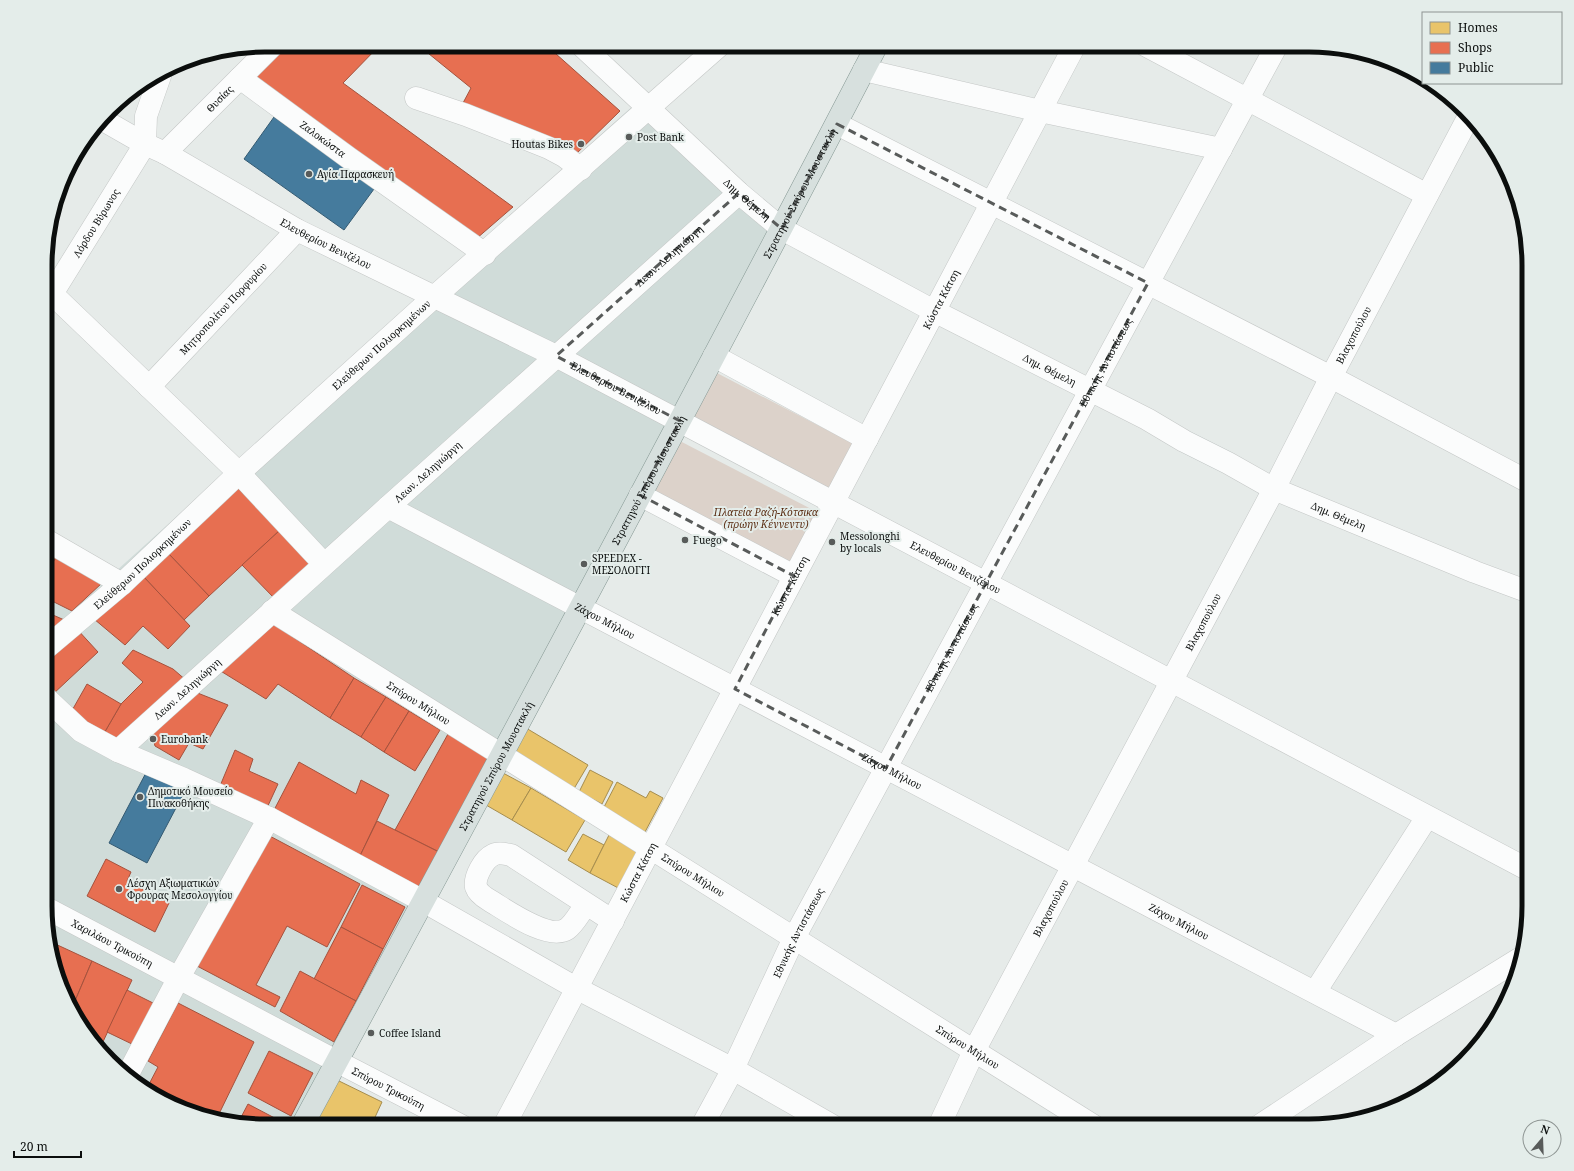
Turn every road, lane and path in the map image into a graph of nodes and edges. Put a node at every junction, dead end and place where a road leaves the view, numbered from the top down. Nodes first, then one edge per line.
1 (266, 52) edge
2 (589, 52) edge
3 (712, 52) edge
4 (873, 52) edge
5 (1071, 52) edge
6 (1158, 52) edge
7 (1273, 52) edge
8 (864, 70) junction
9 (240, 78) junction
10 (158, 82) edge
11 (416, 98) dead end
12 (1247, 100) junction
13 (650, 109) junction
14 (1040, 111) junction
15 (1466, 122) edge
16 (107, 123) edge
17 (837, 124) junction
18 (145, 144) junction
19 (1221, 149) junction
20 (165, 153) junction
21 (581, 169) junction
22 (739, 193) junction
23 (1427, 196) junction
24 (992, 202) junction
25 (782, 229) junction
26 (297, 230) junction
27 (485, 254) junction
28 (1148, 283) junction
29 (52, 289) edge
30 (434, 297) junction
31 (52, 299) edge
32 (934, 311) junction
33 (556, 356) junction
34 (714, 356) junction
35 (1331, 377) junction
36 (149, 387) junction
37 (1091, 390) junction
38 (680, 421) junction
39 (867, 439) junction
40 (239, 473) junction
41 (1522, 478) edge
42 (1274, 489) junction
43 (640, 495) junction
44 (833, 502) junction
45 (388, 507) junction
46 (52, 543) edge
47 (324, 564) junction
48 (794, 576) junction
49 (986, 583) junction
50 (122, 584) junction
51 (1522, 589) edge
52 (580, 608) junction
53 (272, 611) junction
54 (52, 643) edge
55 (1172, 682) junction
56 (735, 689) junction
57 (52, 704) edge
58 (118, 751) junction
59 (502, 756) junction
60 (886, 768) junction
61 (1427, 816) junction
62 (269, 818) junction
63 (650, 848) junction
64 (1073, 866) junction
65 (1522, 867) edge
66 (423, 901) junction
67 (586, 905) junction
68 (52, 911) edge
69 (613, 921) junction
70 (794, 938) junction
71 (1515, 962) edge
72 (178, 979) junction
73 (576, 988) junction
74 (1315, 992) junction
75 (1396, 1035) junction
76 (974, 1051) junction
77 (336, 1062) junction
78 (733, 1069) junction
79 (130, 1070) edge
80 (306, 1119) edge
81 (448, 1119) edge
82 (508, 1119) edge
83 (706, 1119) edge
84 (821, 1119) edge
85 (942, 1119) edge
86 (1083, 1119) edge
87 (1270, 1119) edge

1 - 9 street, Θυσίας
2 - 13 street, Δημ. Θέμελη
3 - 13 street, Ελεύθερων Πολιορκημένων
4 - 8 main road, Στρατηγού Σπύρου Μουστακλή
5 - 14 street, Κώστα Κάτση
6 - 12 street
7 - 12 street, Εθνικής Αντιστάσεως
8 - 14 street
8 - 17 main road, Στρατηγού Σπύρου Μουστακλή
9 - 20 street, Θυσίας
9 - 27 street, Ζαλοκώστα
10 - 18 street
11 - 21 street
12 - 19 street, Εθνικής Αντιστάσεως
12 - 23 street
13 - 21 street, Ελεύθερων Πολιορκημένων
13 - 22 street, Δημ. Θέμελη
14 - 19 street
14 - 24 street, Κώστα Κάτση
15 - 23 street, Βλαχοπούλου
16 - 18 street, Ελευθερίου Βενιζέλου
17 - 24 street
17 - 25 main road, Στρατηγού Σπύρου Μουστακλή
18 - 20 street, Ελευθερίου Βενιζέλου
18 - 29 street, Λόρδου Βύρωνος
19 - 28 street, Εθνικής Αντιστάσεως
20 - 26 street, Ελευθερίου Βενιζέλου
21 - 27 street, Ελεύθερων Πολιορκημένων
22 - 25 street, Δημ. Θέμελη
22 - 33 street, Λεων. Δεληγιώργη
23 - 35 street, Βλαχοπούλου
24 - 28 street
24 - 32 street, Κώστα Κάτση
25 - 32 street, Δημ. Θέμελη
25 - 34 main road, Στρατηγού Σπύρου Μουστακλή
26 - 30 street, Ελευθερίου Βενιζέλου
26 - 36 street, Μητροπολίτου Πορφυρίου
27 - 30 street, Ελεύθερων Πολιορκημένων
28 - 35 street
28 - 37 street, Εθνικής Αντιστάσεως
30 - 33 street, Ελευθερίου Βενιζέλου
30 - 40 street, Ελεύθερων Πολιορκημένων
31 - 36 street
32 - 37 street, Δημ. Θέμελη
32 - 39 street, Κώστα Κάτση
33 - 38 street, Ελευθερίου Βενιζέλου
33 - 45 street, Λεων. Δεληγιώργη
34 - 38 main road, Στρατηγού Σπύρου Μουστακλή
34 - 39 street
35 - 41 street
35 - 42 street, Βλαχοπούλου
36 - 40 street
37 - 42 street, Δημ. Θέμελη
37 - 49 street, Εθνικής Αντιστάσεως
38 - 43 main road, Στρατηγού Σπύρου Μουστακλή
38 - 44 street, Ελευθερίου Βενιζέλου
39 - 44 street, Κώστα Κάτση
40 - 47 street
40 - 50 street, Ελεύθερων Πολιορκημένων
42 - 51 street, Δημ. Θέμελη
42 - 55 street, Βλαχοπούλου
43 - 48 street
43 - 52 main road, Στρατηγού Σπύρου Μουστακλή
44 - 48 street, Κώστα Κάτση
44 - 49 street, Ελευθερίου Βενιζέλου
45 - 47 street, Λεων. Δεληγιώργη
45 - 52 street, Ζάχου Μήλιου
46 - 50 street
47 - 53 street, Λεων. Δεληγιώργη
48 - 56 street, Κώστα Κάτση
49 - 55 street, Ελευθερίου Βενιζέλου
49 - 60 street, Εθνικής Αντιστάσεως
50 - 54 street, Ελεύθερων Πολιορκημένων
52 - 56 street, Ζάχου Μήλιου
52 - 59 main road, Στρατηγού Σπύρου Μουστακλή
53 - 58 street, Λεων. Δεληγιώργη
53 - 59 street, Σπύρου Μήλιου
55 - 61 street, Ελευθερίου Βενιζέλου
55 - 64 street, Βλαχοπούλου
56 - 60 street, Ζάχου Μήλιου
56 - 63 street, Κώστα Κάτση
57 - 58 street
58 - 62 street
59 - 63 street, Σπύρου Μήλιου
59 - 66 main road, Στρατηγού Σπύρου Μουστακλή
60 - 64 street, Ζάχου Μήλιου
60 - 70 street, Εθνικής Αντιστάσεως
61 - 65 street, Ελευθερίου Βενιζέλου
61 - 74 street
62 - 66 street
62 - 72 street
63 - 69 street, Κώστα Κάτση
63 - 70 street, Σπύρου Μήλιου
64 - 74 street, Ζάχου Μήλιου
64 - 76 street, Βλαχοπούλου
66 - 73 street
66 - 77 main road, Στρατηγού Σπύρου Μουστακλή
67 - 67 street
67 - 69 street
68 - 72 street, Χαριλάου Τρικούπη
69 - 73 street, Κώστα Κάτση
70 - 76 street, Σπύρου Μήλιου
70 - 78 street, Εθνικής Αντιστάσεως
71 - 75 street
72 - 77 street, Χαριλάου Τρικούπη
72 - 79 street
73 - 78 street
73 - 82 street, Κώστα Κάτση
74 - 75 street, Ζάχου Μήλιου
75 - 87 street
76 - 85 street, Βλαχοπούλου
76 - 86 street, Σπύρου Μήλιου
77 - 80 main road, Στρατηγού Σπύρου Μουστακλή
77 - 81 street, Σπύρου Τρικούπη
78 - 83 street, Εθνικής Αντιστάσεως
78 - 84 street

